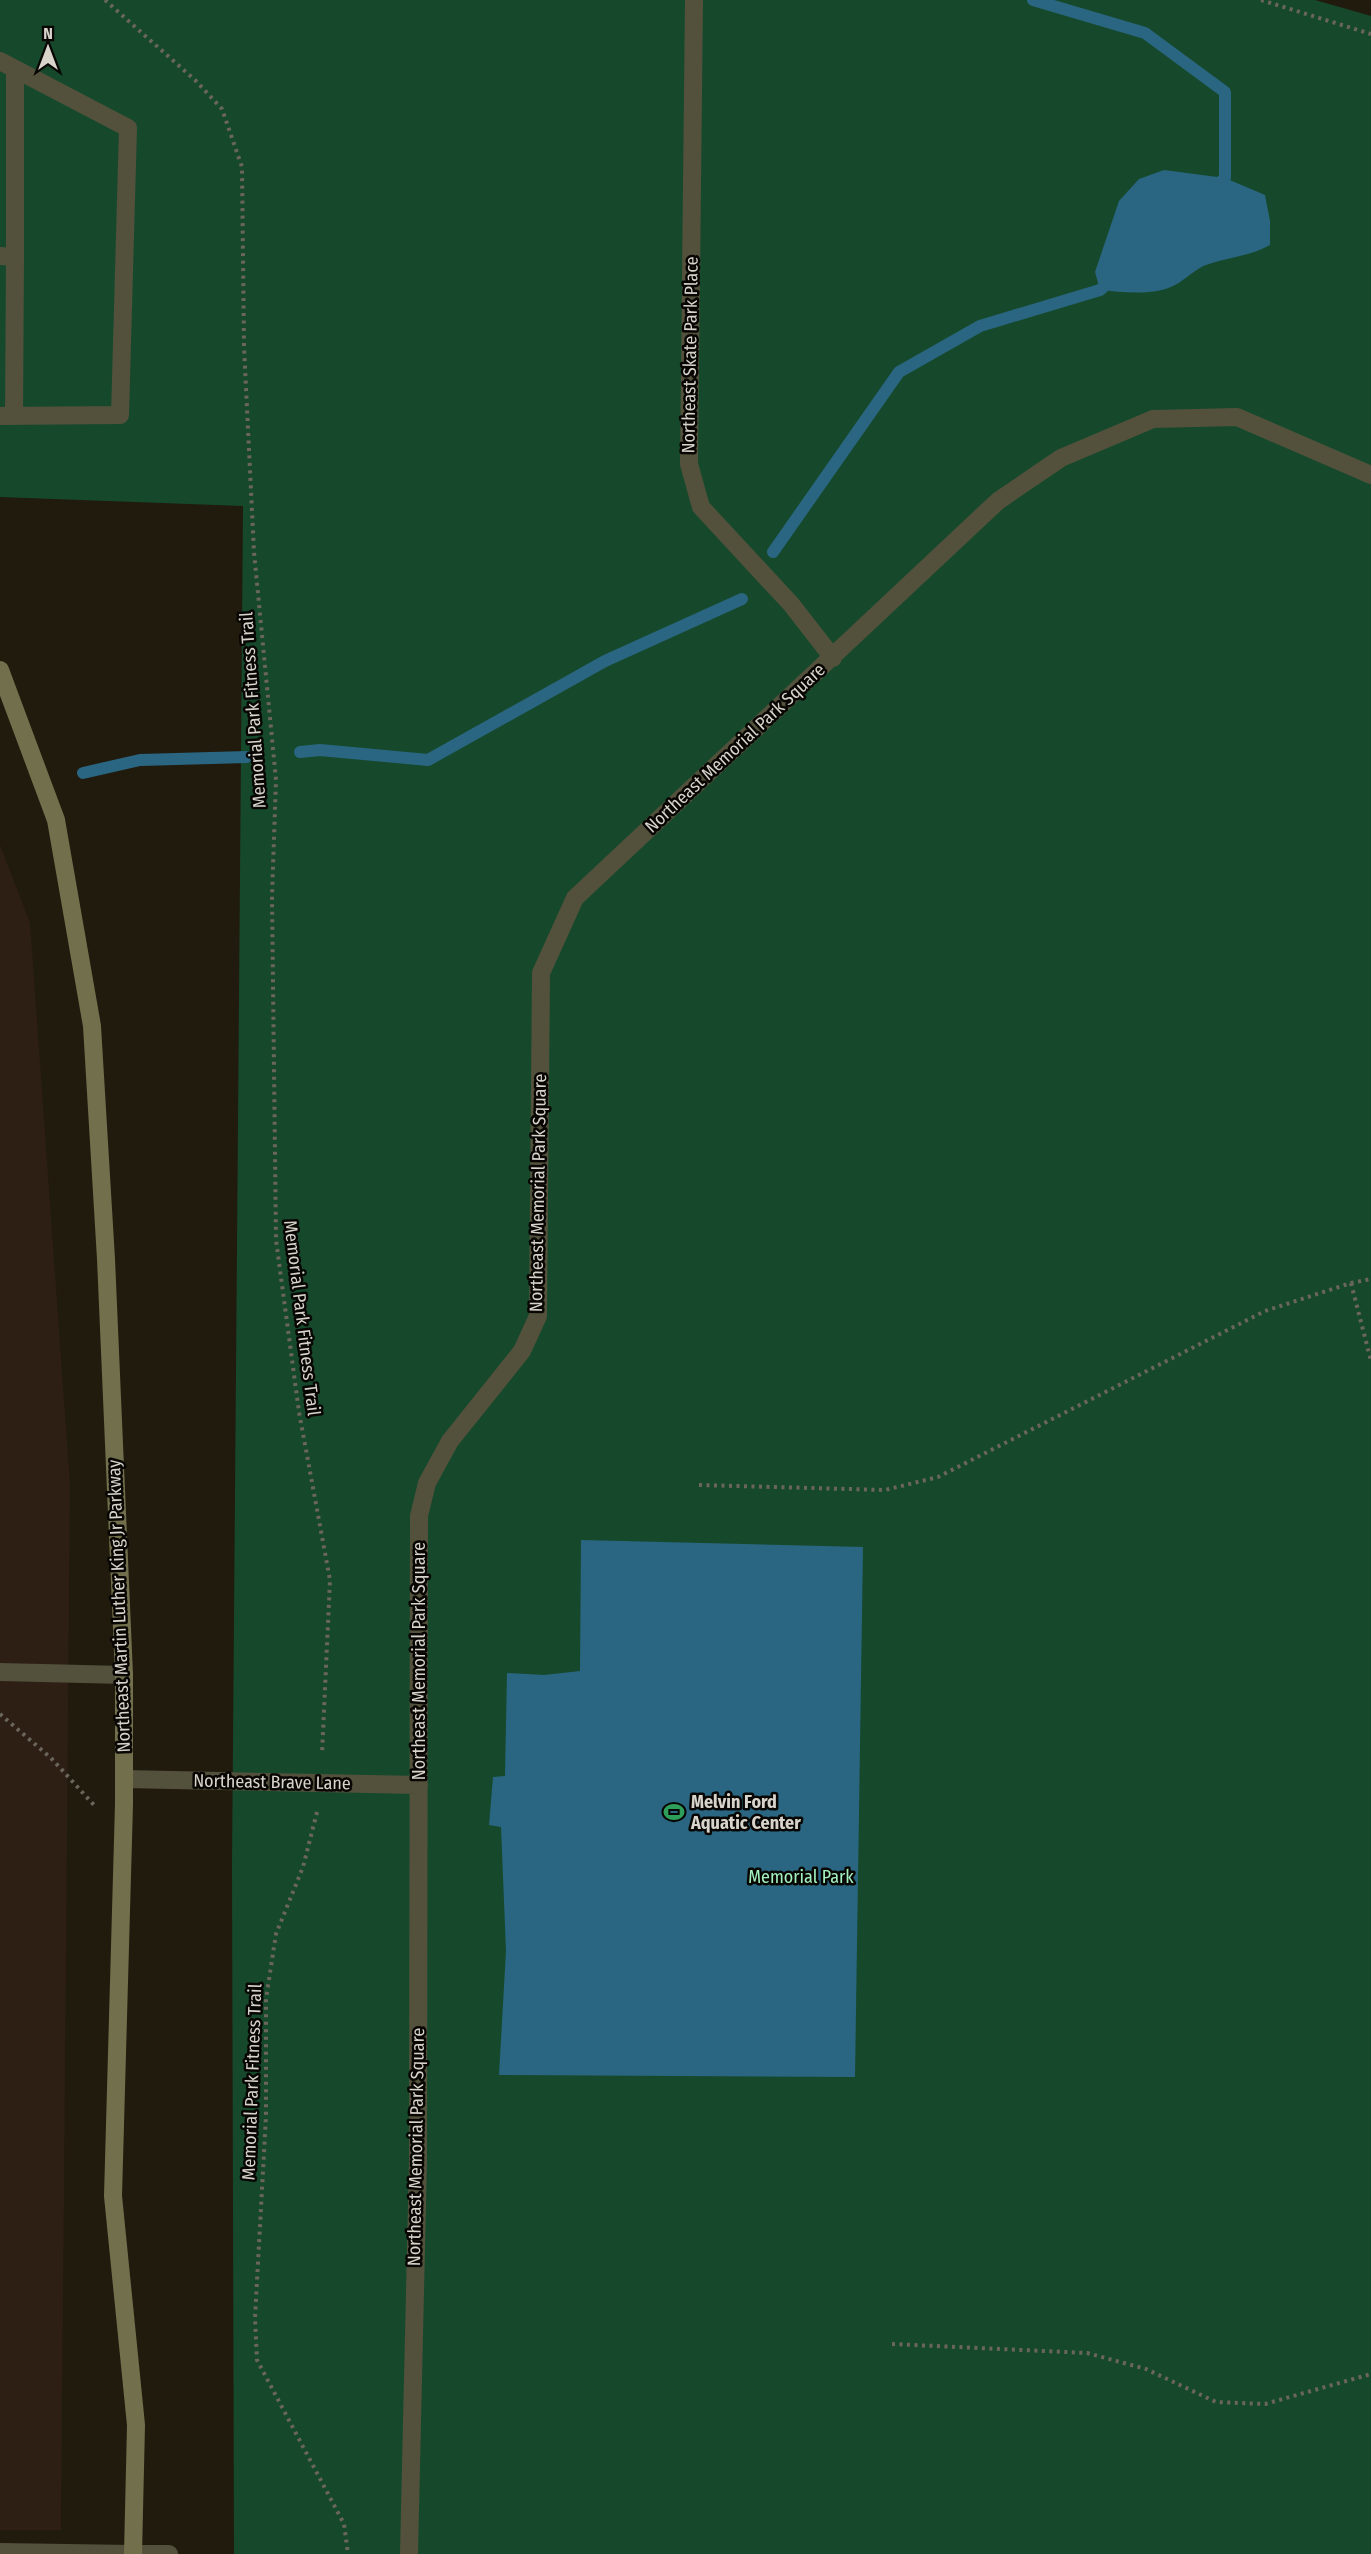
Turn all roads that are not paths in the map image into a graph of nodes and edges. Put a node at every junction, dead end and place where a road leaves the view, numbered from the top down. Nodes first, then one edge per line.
1 (694, 0) edge
2 (7, 65) edge
3 (8, 256) edge
4 (7, 416) edge
5 (1371, 475) edge
6 (833, 658) junction
7 (0, 670) edge
8 (0, 1672) edge
9 (124, 1675) junction
10 (124, 1779) junction
11 (418, 1785) junction
12 (0, 2552) edge
13 (133, 2554) edge
14 (170, 2554) edge
15 (408, 2554) edge

1 - 6 street, Northeast Skate Park Place
2 - 3 street
2 - 4 street
3 - 4 street
5 - 6 street, Northeast Memorial Park Square
6 - 11 street, Northeast Memorial Park Square
7 - 9 street, Northeast Martin Luther King Jr Parkway
8 - 9 street
9 - 10 street, Northeast Martin Luther King Jr Parkway
10 - 11 street, Northeast Brave Lane
10 - 13 street, Northeast Martin Luther King Jr Parkway
11 - 15 street, Northeast Memorial Park Square
12 - 13 street
13 - 14 street

